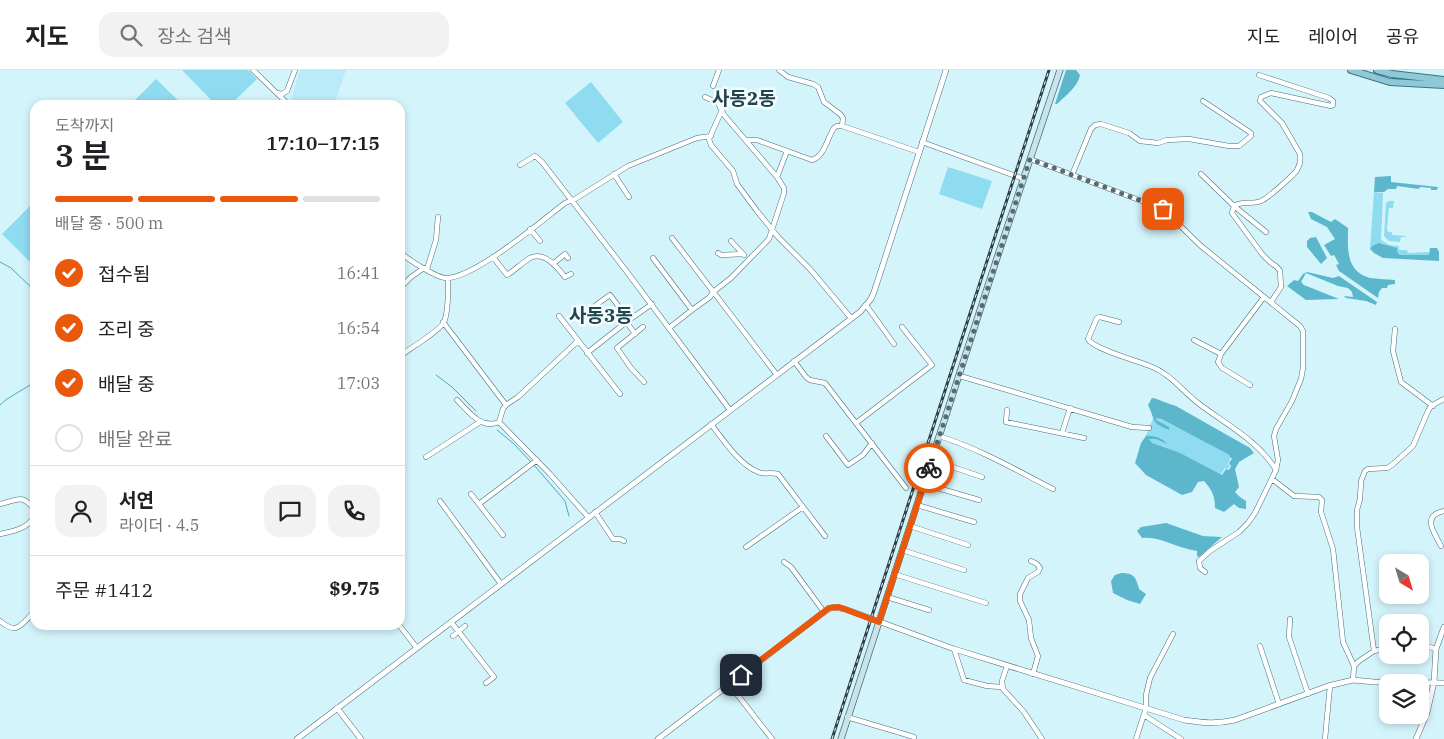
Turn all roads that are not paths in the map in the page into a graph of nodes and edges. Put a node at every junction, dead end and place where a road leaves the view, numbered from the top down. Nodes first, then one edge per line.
1 (253, 70) edge
2 (295, 70) edge
3 (719, 70) edge
4 (779, 70) edge
5 (946, 70) edge
6 (1060, 70) edge
7 (1351, 70) edge
8 (1380, 70) edge
9 (1259, 75) dead end
10 (1444, 80) edge
11 (1444, 85) edge
12 (713, 86) dead end
13 (276, 92) junction
14 (705, 96) dead end
15 (283, 100) edge
16 (1203, 101) dead end
17 (722, 110) junction
18 (842, 126) junction
19 (711, 136) junction
20 (746, 140) junction
21 (922, 142) junction
22 (787, 151) junction
23 (919, 152) junction
24 (1030, 159) junction
25 (520, 165) dead end
26 (614, 174) junction
27 (1201, 174) dead end
28 (1072, 175) junction
29 (777, 177) junction
30 (1024, 179) junction
31 (629, 197) dead end
32 (570, 200) junction
33 (1234, 206) junction
34 (438, 217) dead end
35 (530, 229) junction
36 (773, 230) junction
37 (1266, 232) dead end
38 (672, 238) dead end
39 (540, 241) dead end
40 (731, 242) dead end
41 (718, 253) dead end
42 (743, 254) junction
43 (405, 256) edge
44 (493, 257) junction
45 (568, 258) dead end
46 (654, 258) dead end
47 (749, 260) junction
48 (554, 263) junction
49 (426, 269) junction
50 (571, 274) dead end
51 (448, 278) junction
52 (405, 283) edge
53 (713, 292) junction
54 (1264, 297) junction
55 (1271, 302) junction
56 (652, 304) junction
57 (596, 305) dead end
58 (866, 305) junction
59 (692, 310) junction
60 (559, 316) dead end
61 (851, 318) junction
62 (629, 320) junction
63 (444, 322) junction
64 (1119, 322) dead end
65 (643, 327) dead end
66 (902, 327) dead end
67 (668, 328) junction
68 (1396, 330) dead end
69 (635, 334) junction
70 (1194, 340) dead end
71 (578, 341) junction
72 (894, 344) dead end
73 (405, 352) edge
74 (587, 353) junction
75 (1221, 354) junction
76 (794, 361) junction
77 (776, 375) junction
78 (960, 376) junction
79 (644, 382) dead end
80 (1250, 385) dead end
81 (620, 394) dead end
82 (457, 400) dead end
83 (1444, 400) edge
84 (506, 405) junction
85 (1433, 406) junction
86 (1070, 408) junction
87 (730, 410) junction
88 (1007, 410) dead end
89 (480, 422) junction
90 (499, 422) junction
91 (711, 424) junction
92 (856, 424) junction
93 (1148, 428) dead end
94 (1062, 434) junction
95 (826, 436) dead end
96 (939, 436) junction
97 (1084, 438) dead end
98 (872, 444) junction
99 (426, 457) dead end
100 (932, 460) junction
101 (534, 462) junction
102 (1276, 470) junction
103 (982, 477) dead end
104 (1272, 479) junction
105 (924, 484) junction
106 (906, 488) dead end
107 (1053, 489) dead end
108 (471, 494) dead end
109 (979, 500) dead end
110 (440, 501) dead end
111 (0, 504) edge
112 (30, 504) edge
113 (479, 504) junction
114 (917, 505) junction
115 (803, 507) junction
116 (1444, 511) edge
117 (594, 512) junction
118 (588, 517) junction
119 (30, 522) edge
120 (974, 522) dead end
121 (910, 526) junction
122 (0, 534) edge
123 (503, 535) dead end
124 (825, 536) dead end
125 (624, 541) dead end
126 (968, 545) dead end
127 (1441, 546) dead end
128 (746, 547) dead end
129 (902, 550) junction
130 (1031, 561) dead end
131 (784, 562) dead end
132 (964, 570) dead end
133 (1205, 572) dead end
134 (894, 574) junction
135 (501, 584) junction
136 (887, 597) junction
137 (986, 603) dead end
138 (929, 610) dead end
139 (824, 612) junction
140 (30, 616) edge
141 (1290, 619) dead end
142 (0, 621) edge
143 (451, 622) junction
144 (879, 622) junction
145 (465, 626) dead end
146 (1444, 627) edge
147 (403, 630) edge
148 (458, 631) junction
149 (1173, 634) dead end
150 (453, 636) dead end
151 (1260, 646) dead end
152 (1429, 647) edge
153 (416, 648) junction
154 (954, 649) junction
155 (1379, 649) edge
156 (1436, 649) junction
157 (1374, 650) junction
158 (1006, 666) junction
159 (1354, 666) junction
160 (1033, 674) junction
161 (1353, 680) junction
162 (1434, 682) junction
163 (486, 683) dead end
164 (1444, 683) edge
165 (729, 684) junction
166 (1330, 686) junction
167 (1002, 687) junction
168 (1308, 694) junction
169 (1279, 704) junction
170 (337, 708) junction
171 (1146, 708) junction
172 (1144, 715) junction
173 (847, 717) junction
174 (914, 737) dead end
175 (297, 739) edge
176 (361, 739) edge
177 (658, 739) edge
178 (772, 739) edge
179 (842, 739) edge
180 (1042, 739) edge
181 (1136, 739) edge
182 (1182, 739) edge
183 (1325, 739) edge
184 (1416, 739) edge

1 - 13 street
2 - 13 street
3 - 12 street
4 - 18 street
5 - 21 street
6 - 24 main road
7 - 11 main road
8 - 10 main road
9 - 33 street
13 - 15 street
14 - 17 street
16 - 28 street
17 - 19 street
17 - 20 street
18 - 22 street
18 - 23 street
19 - 26 street
19 - 36 street
20 - 22 street
20 - 29 street
21 - 23 street
21 - 30 street
22 - 29 street
23 - 58 street
24 - 28 street
24 - 30 main road
25 - 32 street
26 - 31 street
26 - 32 street
27 - 33 street
28 - 54 street
29 - 36 street
30 - 78 main road
32 - 35 street
32 - 56 street
33 - 37 street
33 - 55 street
34 - 49 street
35 - 39 street
35 - 44 street
36 - 47 street
36 - 61 street
38 - 53 street
40 - 42 street
41 - 42 street
42 - 47 street
43 - 49 street
44 - 48 street
44 - 51 street
45 - 48 street
46 - 59 street
47 - 53 street
48 - 50 street
49 - 51 street
49 - 52 street
51 - 63 street
53 - 59 street
53 - 77 street
54 - 55 street
54 - 75 street
55 - 102 street
56 - 62 street
56 - 67 street
57 - 62 street
58 - 61 street
58 - 72 street
59 - 67 street
60 - 71 street
61 - 76 street
62 - 69 street
62 - 74 street
63 - 73 street
63 - 84 street
64 - 102 street
65 - 69 street
66 - 92 street
67 - 87 street
68 - 85 street
69 - 79 street
70 - 75 street
71 - 74 street
71 - 84 street
74 - 81 street
75 - 80 street
76 - 77 street
76 - 92 street
77 - 87 street
78 - 86 street
78 - 96 main road
82 - 89 street
83 - 85 street
84 - 90 street
85 - 157 street
86 - 93 street
86 - 94 street
87 - 91 street
88 - 94 street
89 - 90 street
89 - 99 street
90 - 101 street
91 - 115 street
91 - 117 street
92 - 98 street
94 - 97 street
95 - 98 street
96 - 100 main road
96 - 107 street
98 - 106 street
100 - 103 street
100 - 105 main road
101 - 113 street
101 - 118 street
102 - 104 street
104 - 133 street
104 - 159 street
105 - 109 street
105 - 114 main road
108 - 113 street
110 - 135 street
111 - 112 street
113 - 123 street
114 - 120 street
114 - 121 main road
115 - 124 street
115 - 128 street
116 - 127 street
117 - 118 street
117 - 125 street
118 - 135 street
119 - 122 street
121 - 126 street
121 - 129 main road
129 - 132 street
129 - 134 main road
130 - 160 street
131 - 139 street
134 - 136 main road
134 - 137 street
135 - 143 street
136 - 138 street
136 - 144 main road
139 - 144 street
139 - 165 street
140 - 142 street
141 - 168 street
143 - 148 street
143 - 153 street
144 - 154 street
144 - 173 main road
145 - 148 street
146 - 156 street
147 - 153 street
148 - 150 street
148 - 163 street
149 - 171 street
151 - 169 street
152 - 156 street
153 - 170 street
154 - 158 street
154 - 167 street
155 - 157 street
156 - 162 street
157 - 159 street
158 - 160 street
158 - 167 street
159 - 161 street
160 - 171 street
161 - 162 street
161 - 166 street
162 - 164 street
162 - 184 street
165 - 177 street
165 - 178 street
166 - 168 street
166 - 183 street
167 - 180 street
168 - 169 street
169 - 171 street
170 - 175 street
170 - 176 street
171 - 172 street
172 - 181 street
172 - 182 street
173 - 174 street
173 - 179 main road

